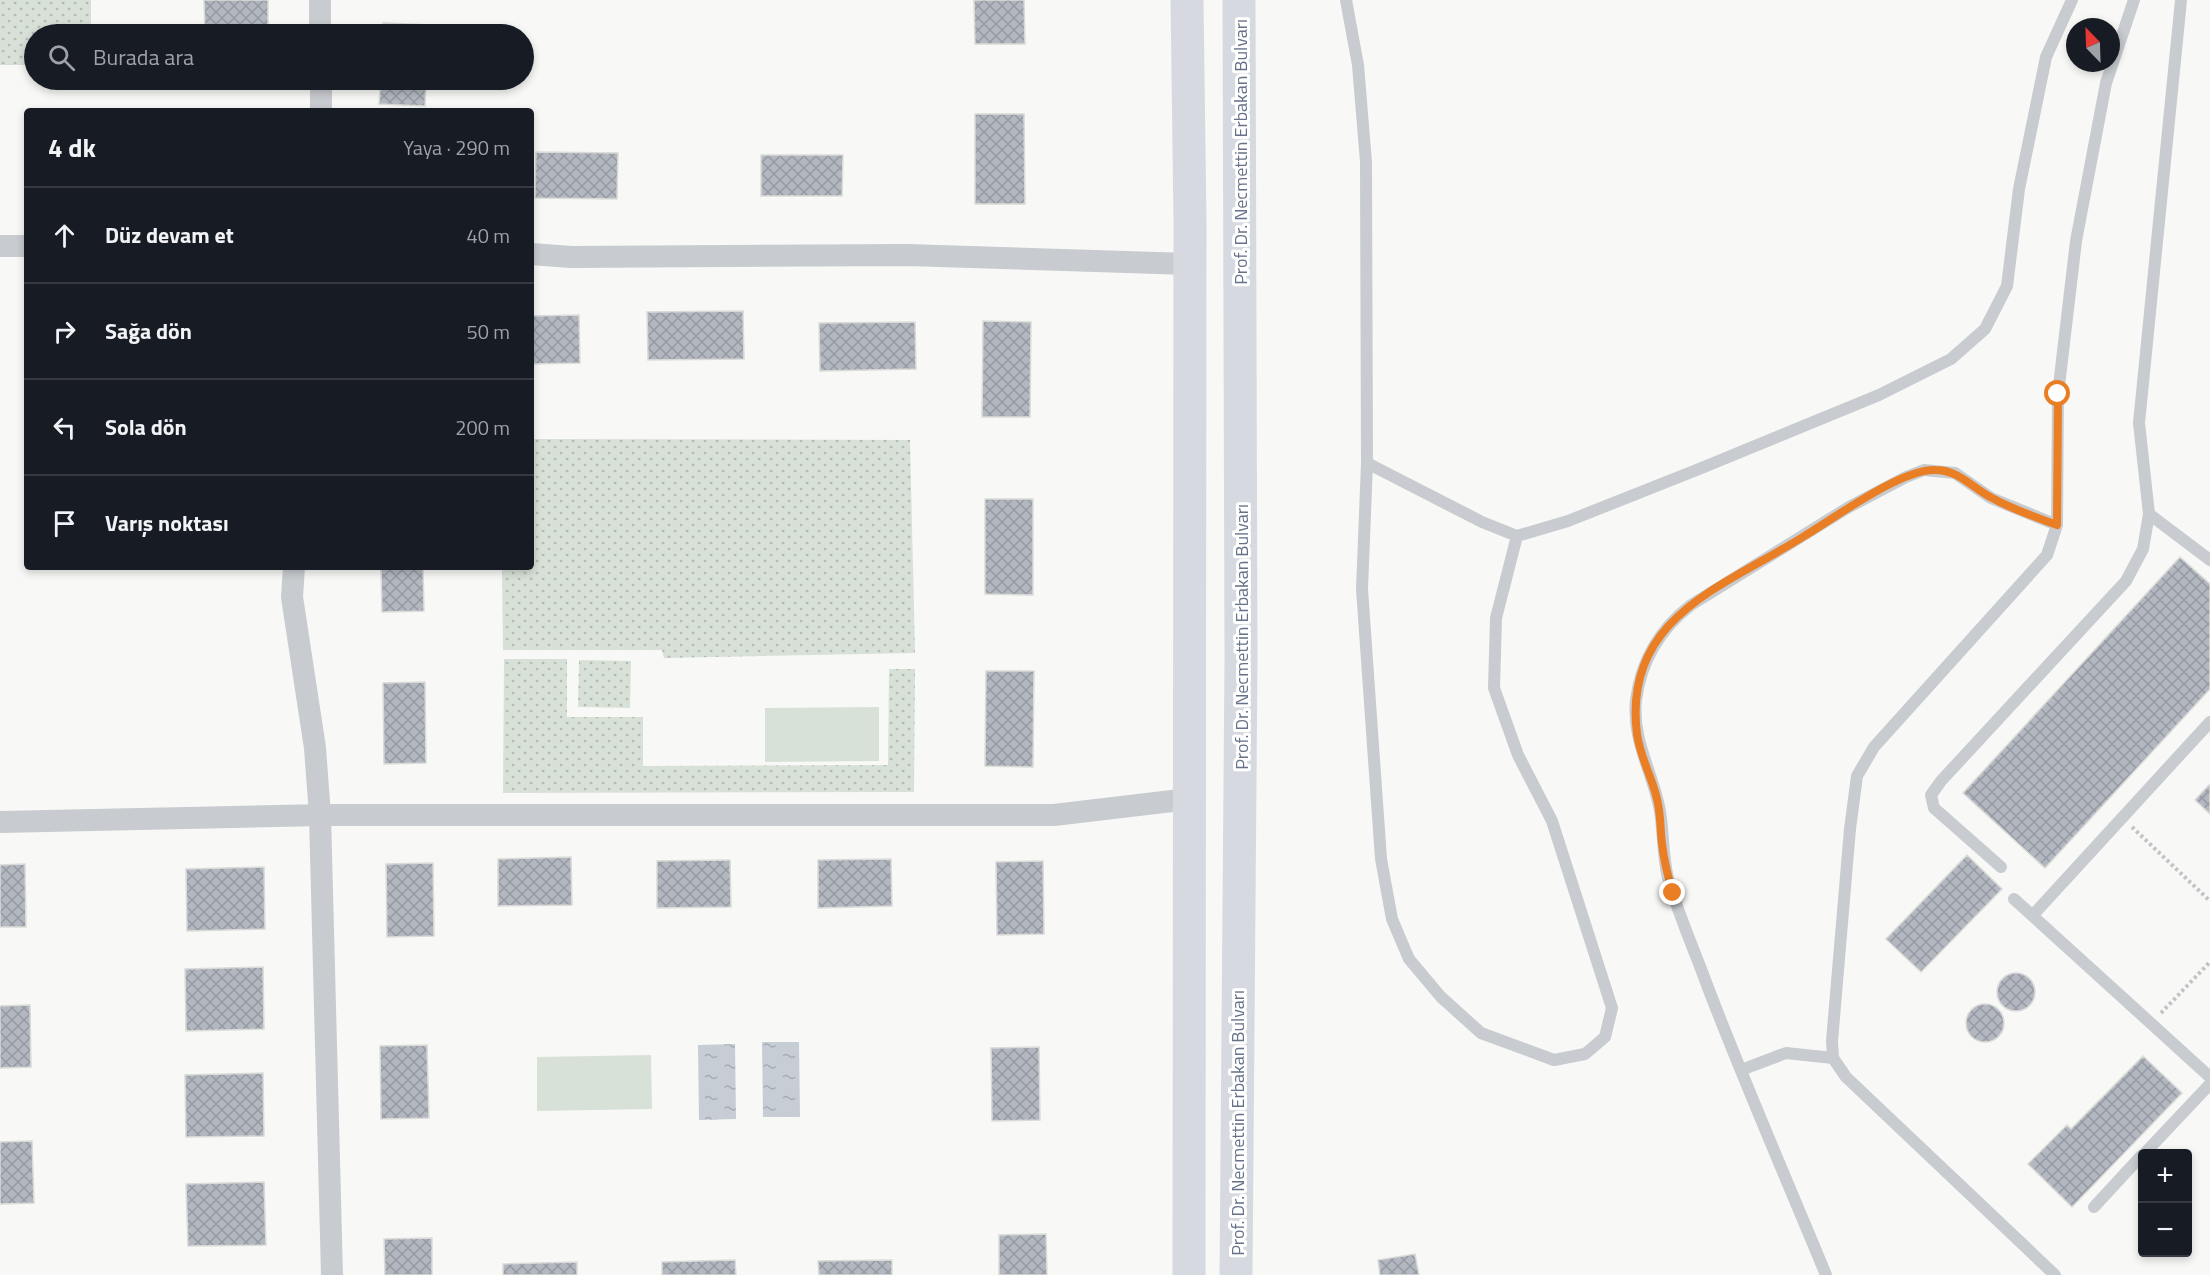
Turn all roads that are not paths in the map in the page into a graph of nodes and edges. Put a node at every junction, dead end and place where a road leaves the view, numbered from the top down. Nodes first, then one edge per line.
1 (320, 0) edge
2 (1187, 0) edge
3 (1239, 0) edge
4 (1346, 0) edge
5 (2072, 0) edge
6 (2134, 0) edge
7 (2181, 0) edge
8 (320, 24) edge
9 (321, 90) edge
10 (321, 108) edge
11 (0, 246) edge
12 (24, 246) edge
13 (534, 254) edge
14 (1189, 264) junction
15 (1367, 463) junction
16 (2149, 514) junction
17 (2057, 525) junction
18 (1517, 536) junction
19 (2210, 560) edge
20 (294, 570) edge
21 (2210, 722) edge
22 (1189, 799) junction
23 (320, 815) junction
24 (0, 822) edge
25 (2001, 867) dead end
26 (2014, 898) dead end
27 (2033, 915) junction
28 (1833, 1058) junction
29 (1741, 1070) junction
30 (2210, 1077) edge
31 (2210, 1084) edge
32 (2148, 1149) edge
33 (2138, 1159) edge
34 (2094, 1207) dead end
35 (332, 1275) edge
36 (1189, 1275) edge
37 (1236, 1275) edge
38 (1826, 1275) edge
39 (2055, 1275) edge

1 - 8 street
2 - 14 main road
3 - 37 main road, Prof. Dr. Necmettin Erbakan Bulvarı
4 - 15 lane
5 - 18 lane
6 - 17 lane
7 - 16 lane
9 - 10 street
11 - 12 street
13 - 14 street
14 - 22 main road
15 - 18 lane
15 - 18 lane
16 - 19 lane
16 - 25 lane
17 - 28 lane
17 - 29 lane
20 - 23 street
21 - 27 lane
22 - 23 street
22 - 36 main road
23 - 24 street
23 - 35 street
26 - 27 lane
27 - 30 lane
28 - 29 lane
28 - 39 lane
29 - 38 lane
31 - 32 lane
33 - 34 lane

